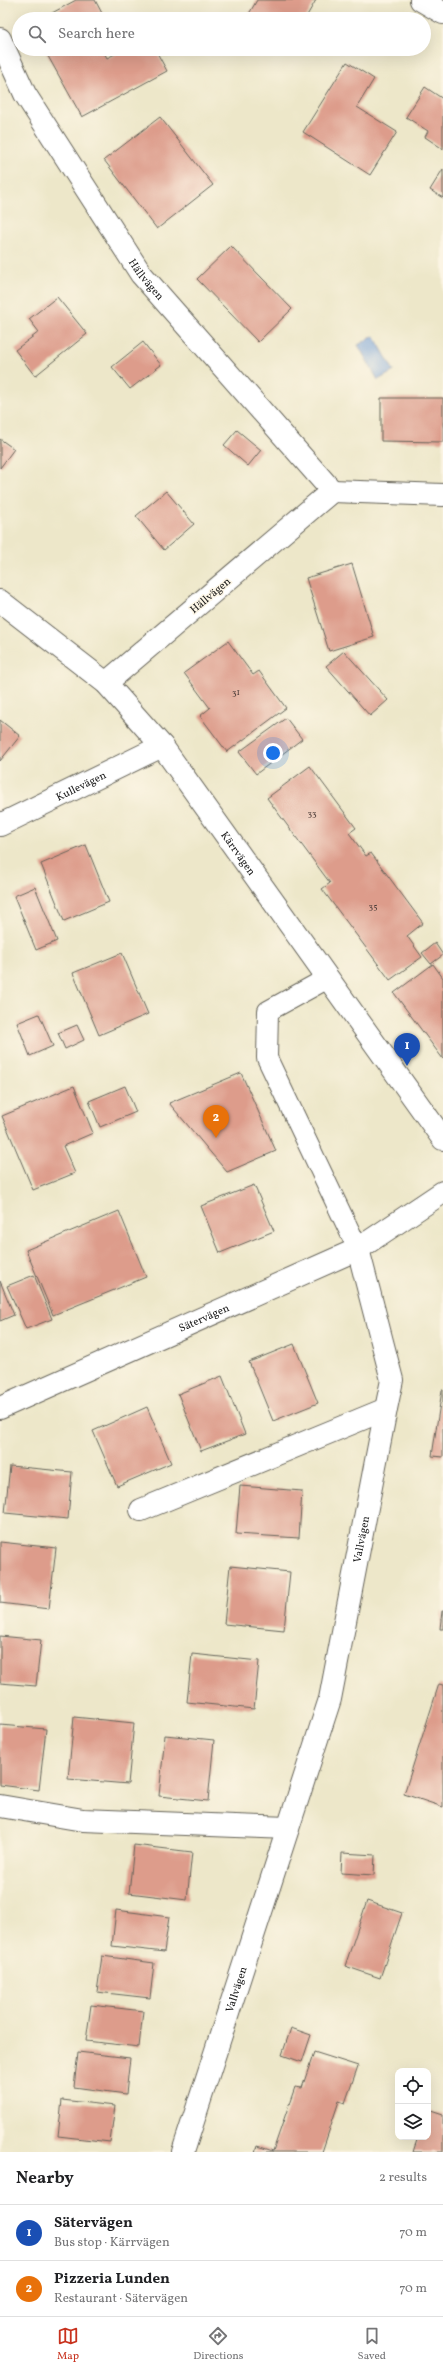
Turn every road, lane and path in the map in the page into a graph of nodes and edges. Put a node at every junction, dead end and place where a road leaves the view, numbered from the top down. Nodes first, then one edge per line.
1 (421, 0) edge
2 (443, 13) edge
3 (0, 39) edge
4 (332, 491) junction
5 (443, 495) edge
6 (0, 601) edge
7 (106, 683) junction
8 (162, 746) junction
9 (0, 825) edge
10 (328, 978) junction
11 (443, 1139) edge
12 (443, 1192) edge
13 (358, 1249) junction
14 (0, 1408) edge
15 (386, 1409) junction
16 (141, 1510) dead end
17 (0, 1806) edge
18 (288, 1828) junction
19 (184, 2152) edge

1 - 2 street
3 - 4 street, Hällvägen
4 - 5 street
4 - 7 street, Hällvägen
6 - 7 street, Kärrvägen
7 - 8 street, Kärrvägen
8 - 9 street, Kullevägen
8 - 10 street, Kärrvägen
10 - 11 street, Kärrvägen
10 - 13 lane
12 - 13 street, Sätervägen
13 - 14 street, Sätervägen
13 - 15 street, Vallvägen
15 - 16 street
15 - 18 street, Vallvägen
17 - 18 street
18 - 19 street, Vallvägen

